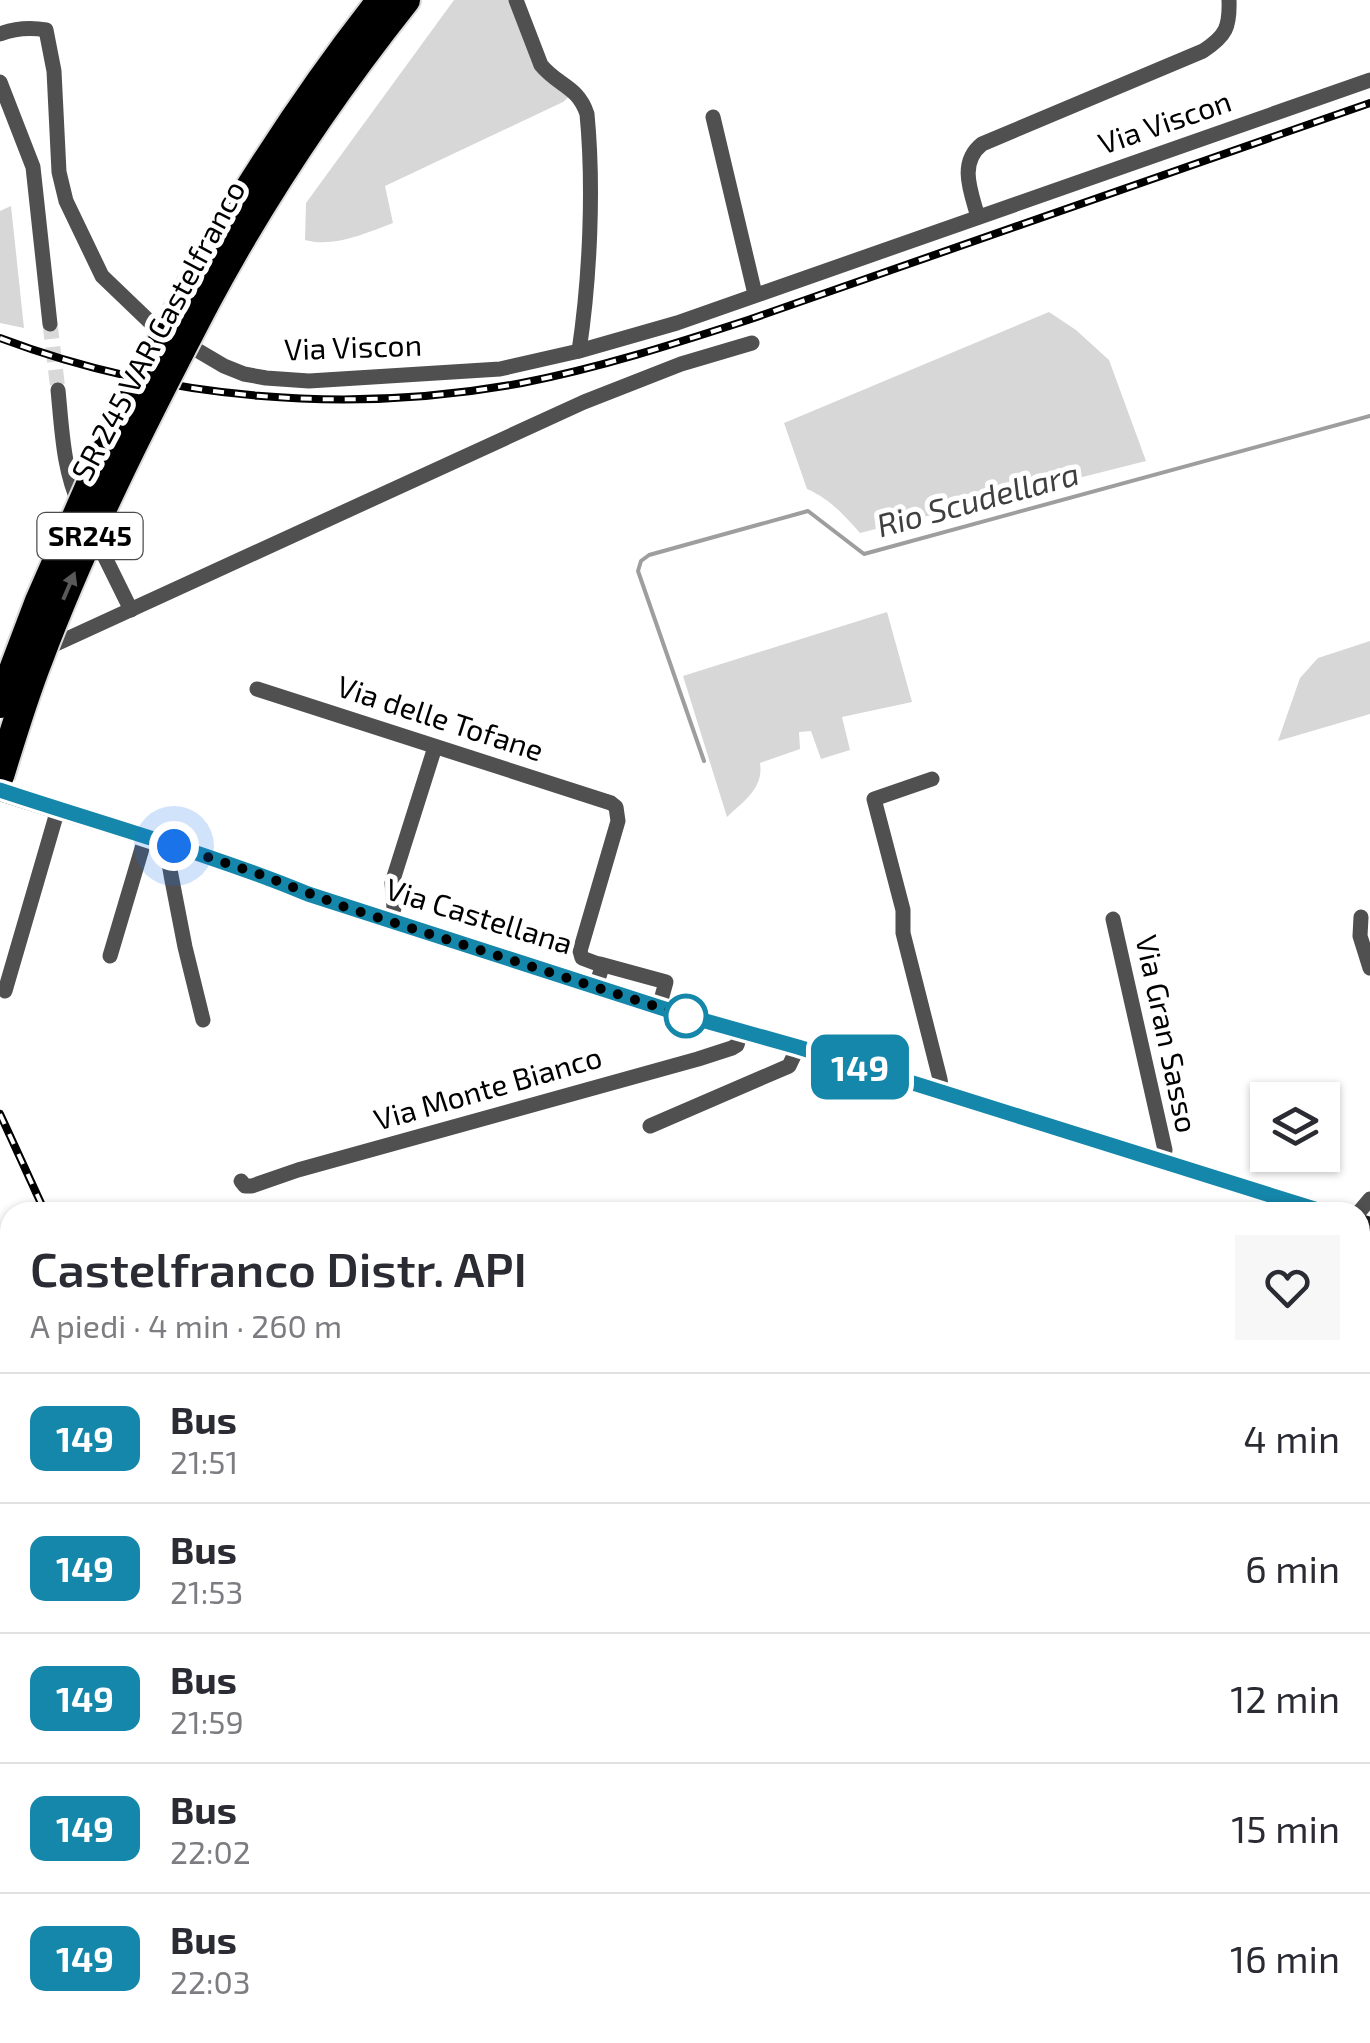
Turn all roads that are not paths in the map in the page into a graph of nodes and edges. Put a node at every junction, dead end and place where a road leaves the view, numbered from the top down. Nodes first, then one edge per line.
1 (381, 0) edge
2 (406, 0) edge
3 (516, 0) edge
4 (1229, 0) edge
5 (0, 34) edge
6 (1370, 80) edge
7 (0, 82) edge
8 (713, 116) dead end
9 (978, 218) junction
10 (755, 294) junction
11 (196, 298) junction
12 (50, 324) tunnel mouth
13 (752, 343) dead end
14 (579, 351) junction
15 (58, 390) tunnel mouth
16 (131, 610) junction
17 (0, 670) edge
18 (257, 689) dead end
19 (0, 704) edge
20 (435, 747) junction
21 (0, 776) edge
22 (932, 779) dead end
23 (0, 790) edge
24 (58, 810) junction
25 (146, 835) junction
26 (174, 846) junction
27 (1361, 916) dead end
28 (1113, 919) dead end
29 (390, 921) junction
30 (110, 956) dead end
31 (600, 964) junction
32 (1370, 968) edge
33 (596, 986) junction
34 (5, 990) dead end
35 (660, 1007) junction
36 (204, 1020) dead end
37 (741, 1031) junction
38 (798, 1047) junction
39 (942, 1094) junction
40 (650, 1126) dead end
41 (1163, 1162) junction
42 (241, 1181) dead end
43 (1270, 1202) edge

1 - 11 highway, SR 245 VAR Castelfranco / SR245
2 - 11 highway, SR 245 VAR Castelfranco / SR245
3 - 14 street
4 - 9 street, Via Viscon
5 - 14 street, Via Viscon
6 - 9 street, Via Viscon
7 - 12 street
8 - 10 street
9 - 10 street, Via Viscon
10 - 14 street, Via Viscon
11 - 19 highway, SR 245 VAR Castelfranco / SR245, bridge
21 -> 11 highway, SR 245 VAR Castelfranco / SR245, bridge
13 - 16 street
15 - 16 street
16 - 17 street
18 - 20 street, Via delle Tofane
20 - 29 street
20 - 31 street, Via delle Tofane
22 - 39 street
23 - 24 street, Via Castellana
24 - 25 street, Via Castellana
24 - 34 street
25 - 26 street, Via Castellana
25 - 30 street
26 - 29 street, Via Castellana
26 - 36 street
27 - 32 street
28 - 41 street, Via Gran Sasso
29 - 33 street, Via Castellana
31 - 33 street
31 - 35 street
33 - 35 street, Via Castellana
35 - 37 street, Via Castellana
37 - 38 street, Via Castellana
37 - 42 street, Via Monte Bianco
38 - 39 street, Via Castellana
38 - 40 street
39 - 41 street, Via Castellana
41 - 43 street, Via Castellana

